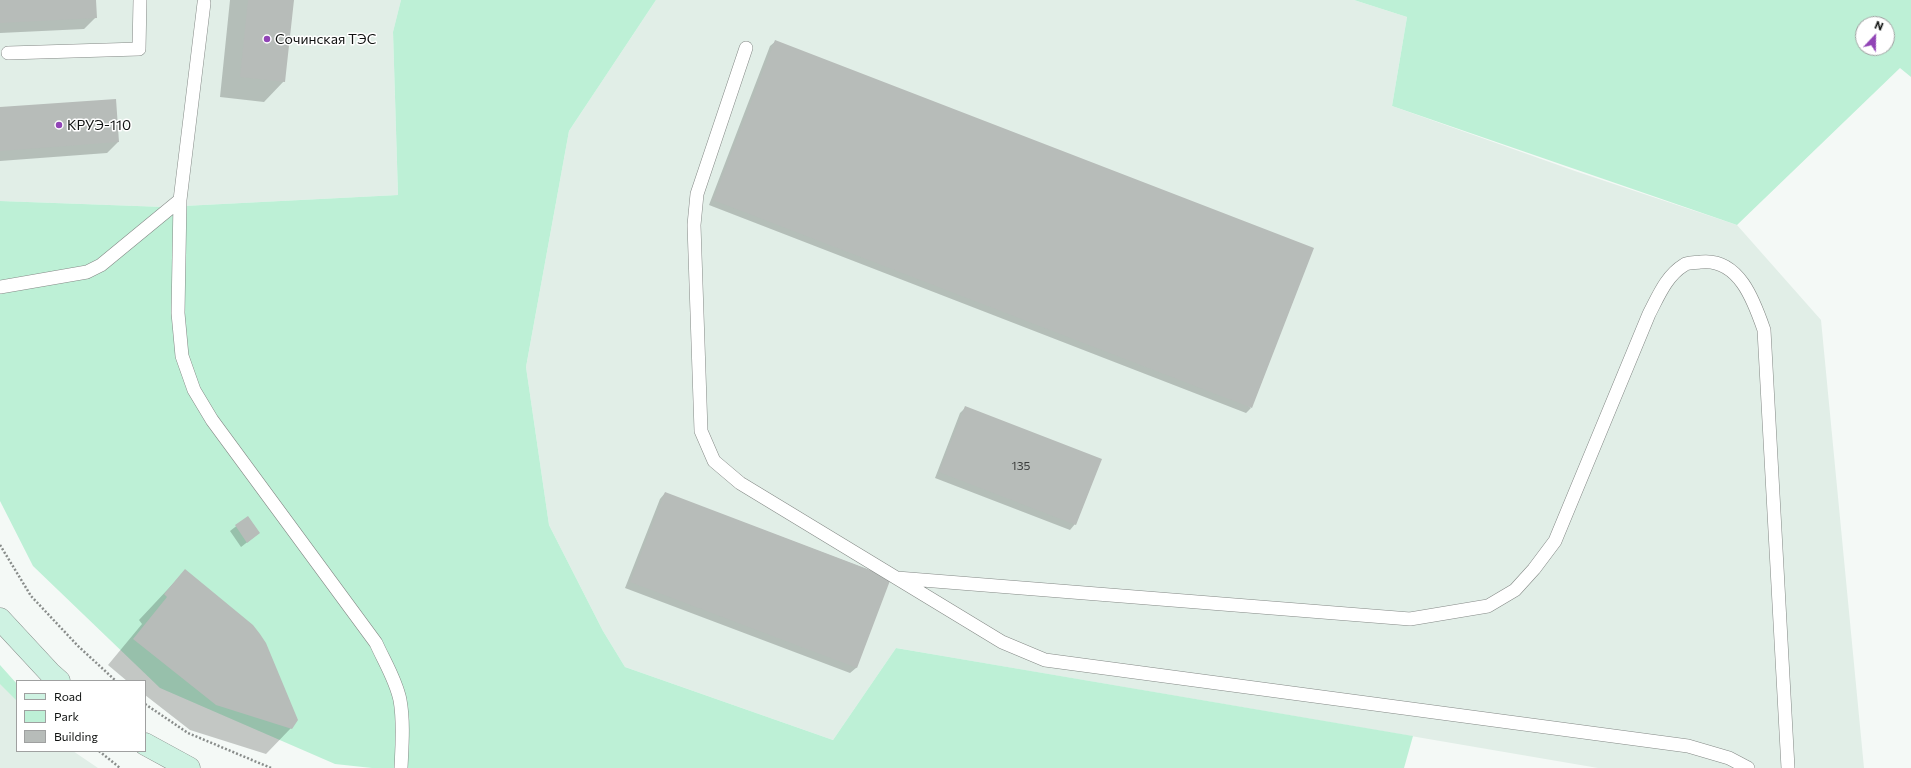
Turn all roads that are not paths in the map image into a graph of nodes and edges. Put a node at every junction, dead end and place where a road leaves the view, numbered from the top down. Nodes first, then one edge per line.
1 (140, 0) edge
2 (204, 3) dead end
3 (746, 48) dead end
4 (8, 53) dead end
5 (180, 200) junction
6 (0, 288) edge
7 (897, 578) junction
8 (0, 619) edge
9 (58, 680) edge
10 (146, 745) edge
11 (189, 768) edge
12 (401, 768) edge
13 (1748, 768) edge
14 (1788, 768) edge

1 - 4 lane
2 - 5 lane
3 - 7 lane
5 - 6 lane
5 - 12 lane
7 - 13 lane
7 - 14 lane
8 - 9 main road
10 - 11 main road

